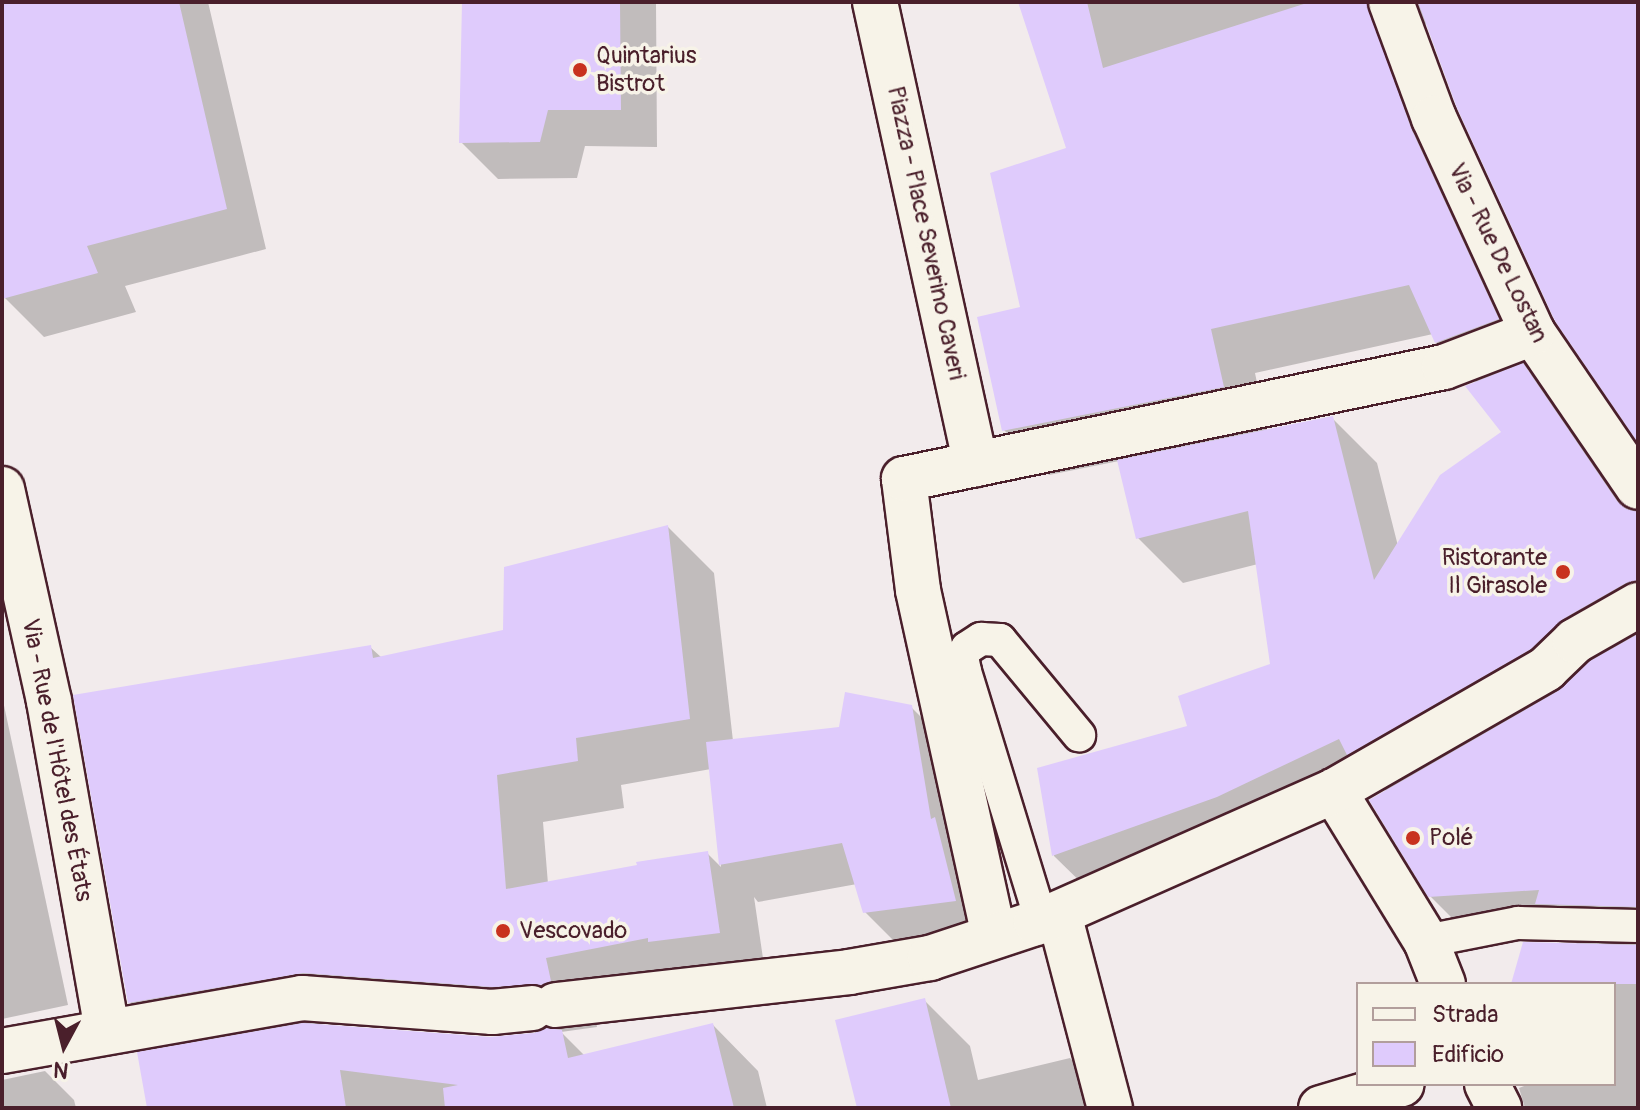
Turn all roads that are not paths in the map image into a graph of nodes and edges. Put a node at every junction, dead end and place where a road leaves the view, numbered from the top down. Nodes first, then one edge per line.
1 (875, 2) edge
2 (1391, 2) edge
3 (1533, 333) junction
4 (976, 464) junction
5 (1638, 487) edge
6 (2, 489) edge
7 (1638, 605) edge
8 (1079, 735) dead end
9 (1334, 791) junction
10 (1050, 917) junction
11 (1638, 926) edge
12 (994, 936) junction
13 (1426, 941) junction
14 (1442, 982) edge
15 (107, 1031) junction
16 (2, 1051) edge
17 (1395, 1086) edge
18 (1488, 1086) edge
19 (1110, 1108) edge
20 (1321, 1108) edge
21 (1499, 1108) edge

1 - 4 street, Piazza - Place Severino Caveri
2 - 3 street, Via - Rue De Lostan
3 - 4 street
3 - 5 street, Via - Rue De Lostan
4 - 12 street
6 - 15 street, Via - Rue de l'Hôtel des États
7 - 9 street
8 - 10 lane
9 - 10 street
9 - 13 street
10 - 12 street
10 - 19 street
11 - 13 lane
12 - 15 street
13 - 14 street
15 - 16 street
17 - 20 street
18 - 21 street

